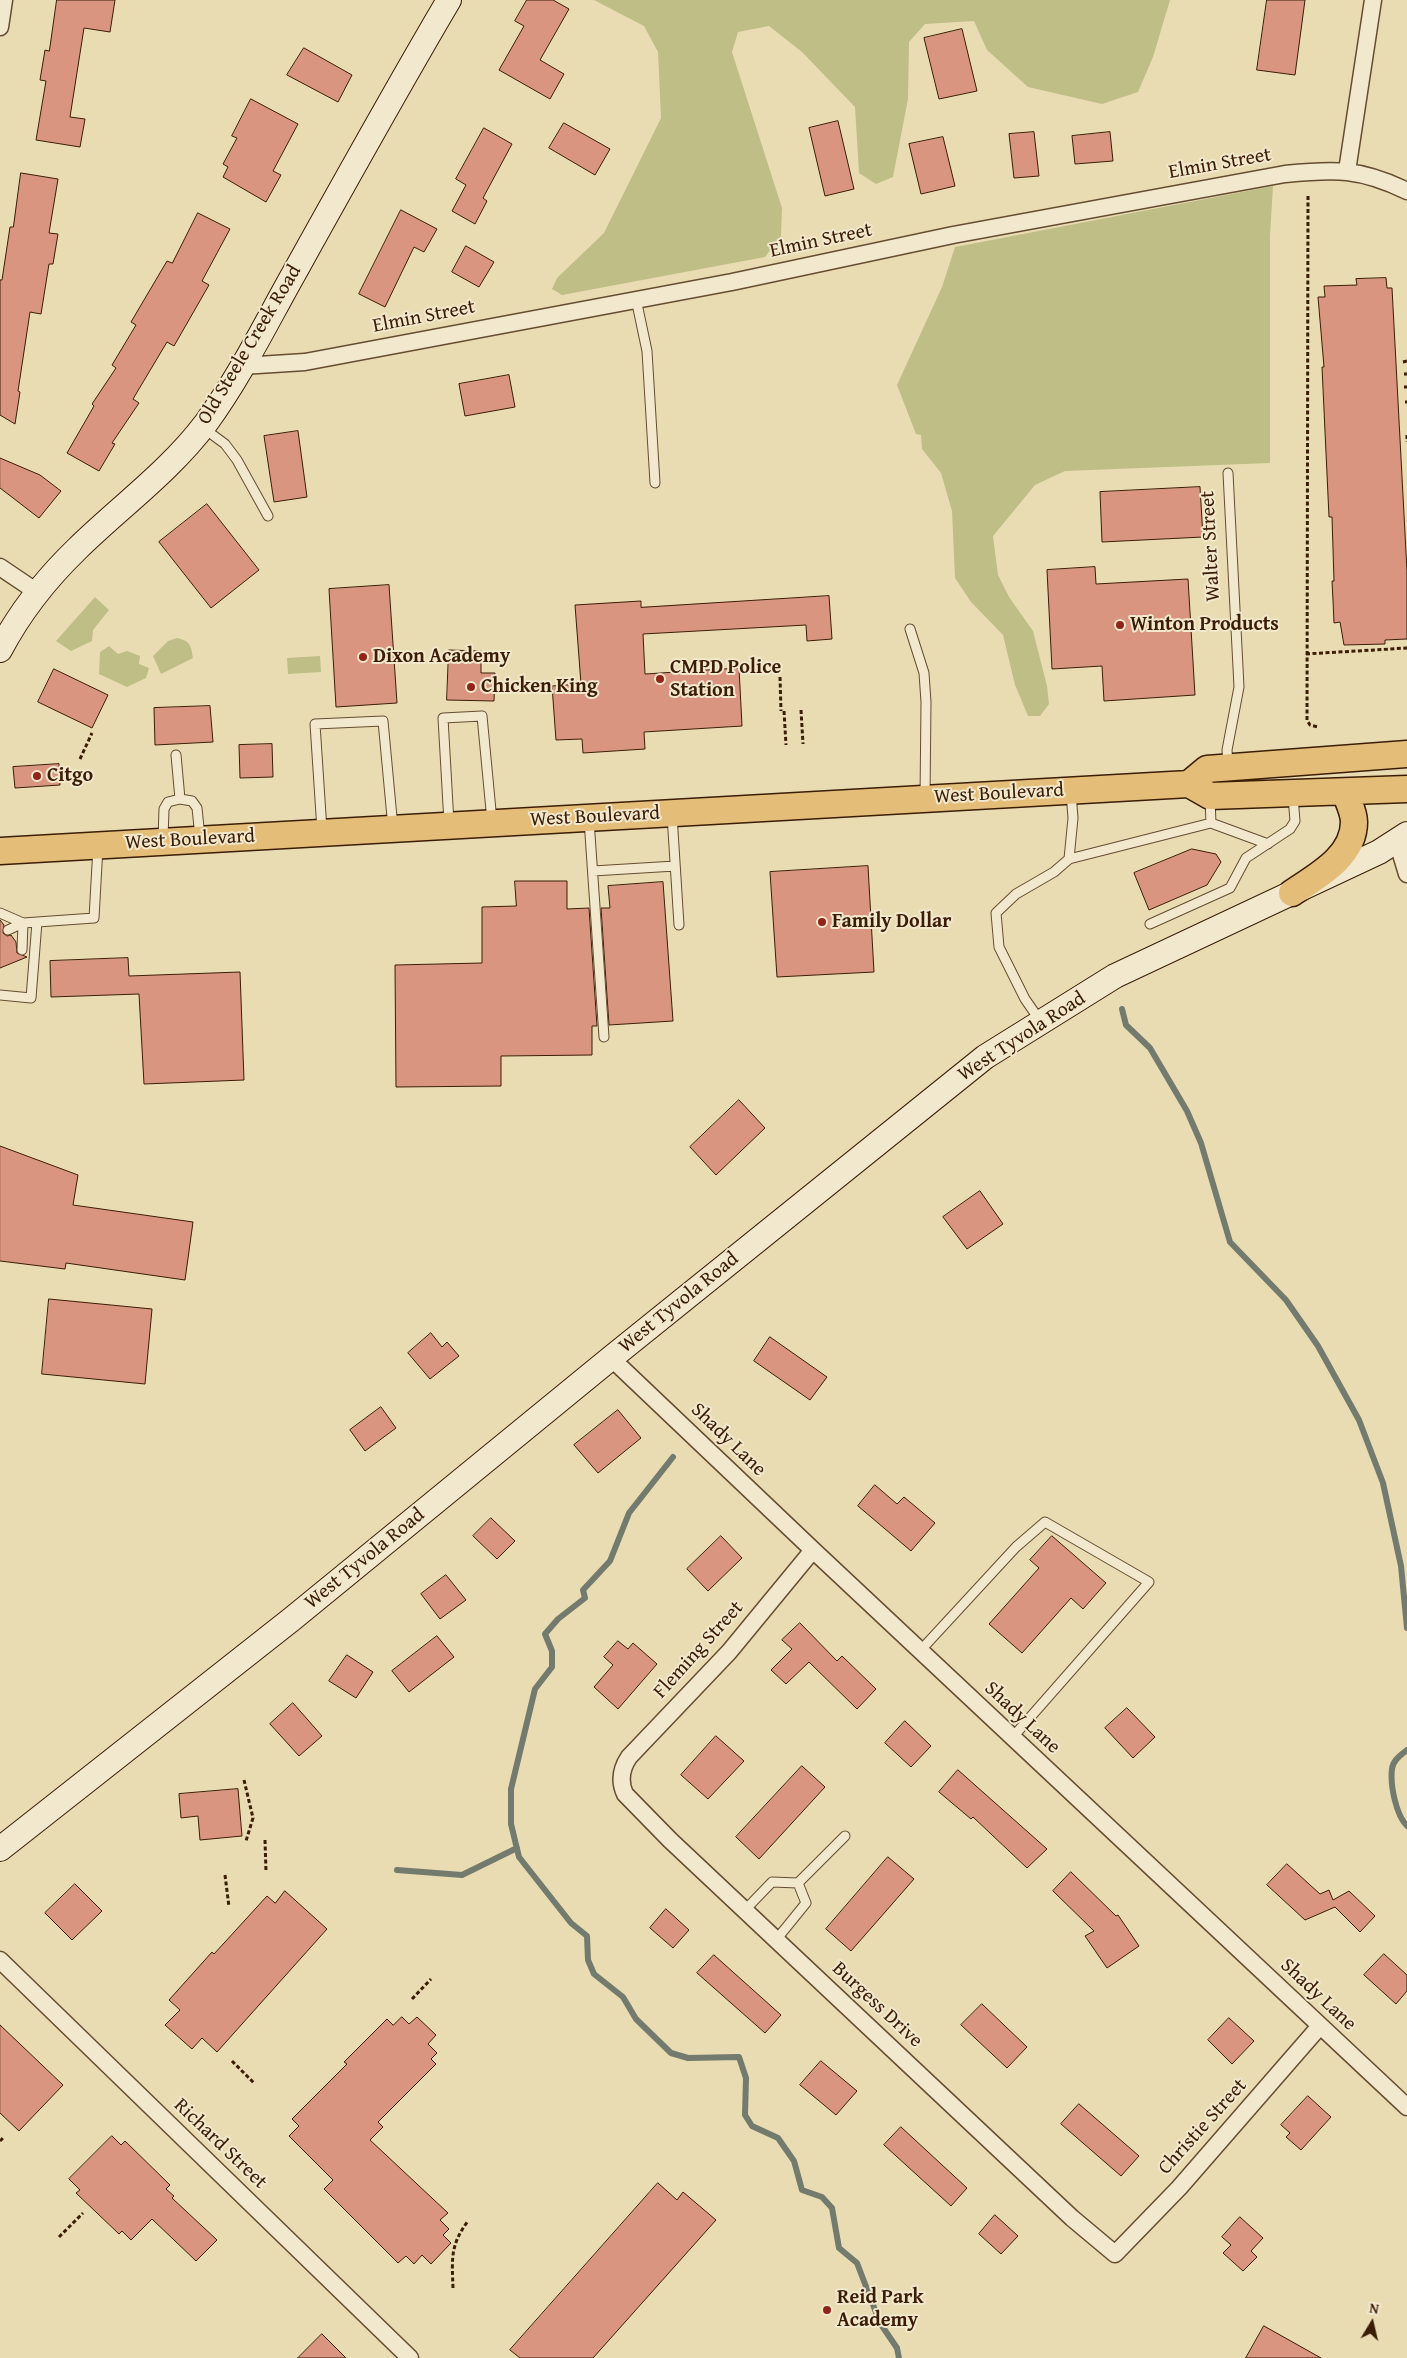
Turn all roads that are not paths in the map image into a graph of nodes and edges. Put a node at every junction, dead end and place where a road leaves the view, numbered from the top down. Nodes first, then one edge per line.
1 (4, 0) edge
2 (449, 0) edge
3 (1373, 0) edge
4 (0, 27) edge
5 (1347, 171) junction
6 (1407, 191) edge
7 (636, 299) junction
8 (242, 366) junction
9 (202, 427) junction
10 (1228, 473) dead end
11 (655, 483) dead end
12 (268, 516) dead end
13 (0, 567) edge
14 (37, 592) junction
15 (910, 629) dead end
16 (0, 650) edge
17 (1407, 754) edge
18 (176, 755) dead end
19 (1228, 766) junction
20 (1407, 789) edge
21 (1070, 790) junction
22 (1200, 790) junction
23 (1345, 792) junction
24 (1293, 794) junction
25 (925, 798) junction
26 (180, 799) junction
27 (672, 813) junction
28 (589, 817) junction
29 (492, 823) junction
30 (1211, 823) junction
31 (449, 826) junction
32 (393, 829) junction
33 (322, 832) junction
34 (1402, 837) edge
35 (200, 840) junction
36 (163, 842) junction
37 (1268, 844) junction
38 (98, 845) junction
39 (0, 851) edge
40 (1069, 859) junction
41 (675, 866) junction
42 (593, 871) junction
43 (1407, 874) edge
44 (1292, 893) junction
45 (0, 913) edge
46 (37, 922) junction
47 (23, 923) junction
48 (1150, 924) dead end
49 (679, 925) dead end
50 (8, 930) dead end
51 (22, 950) dead end
52 (0, 995) edge
53 (1041, 1023) junction
54 (604, 1037) dead end
55 (611, 1358) junction
56 (813, 1550) junction
57 (920, 1652) junction
58 (1012, 1738) junction
59 (621, 1779) joint
60 (845, 1836) dead end
61 (0, 1849) edge
62 (798, 1883) junction
63 (745, 1910) junction
64 (776, 1940) junction
65 (0, 1960) edge
66 (1320, 2026) junction
67 (1407, 2107) edge
68 (1114, 2254) joint
69 (410, 2358) edge

1 - 4 street
2 - 8 street, Old Steele Creek Road
3 - 5 street
5 - 6 street, Elmin Street
5 - 7 street, Elmin Street
7 - 8 street, Elmin Street
7 - 11 lane
8 - 9 street, Old Steele Creek Road
9 - 12 lane
9 - 14 street, Old Steele Creek Road
10 - 19 lane, Walter Street
13 - 14 street
14 - 16 street, Old Steele Creek Road
15 - 25 lane
17 - 19 main road
18 - 26 lane
19 - 22 main road
20 - 23 main road, West Boulevard
21 - 22 main road, West Boulevard
21 - 25 main road, West Boulevard
21 - 40 lane
22 - 24 main road, West Boulevard
22 - 30 lane
23 - 24 main road, West Boulevard
23 - 44 main road
24 - 37 lane
25 - 27 main road, West Boulevard
26 - 35 lane
26 - 36 lane
27 - 28 main road, West Boulevard
27 - 41 lane
28 - 29 main road, West Boulevard
28 - 42 lane
29 - 31 main road, West Boulevard
29 - 31 lane
30 - 37 lane
30 - 40 lane
31 - 32 main road, West Boulevard
32 - 33 main road, West Boulevard
32 - 33 lane
33 - 35 main road, West Boulevard
34 - 43 street
34 - 44 street, West Tyvola Road
35 - 36 main road, West Boulevard
36 - 38 main road, West Boulevard
37 - 48 lane
38 - 39 main road, West Boulevard
38 - 46 lane
40 - 53 lane
41 - 42 lane
41 - 49 lane
42 - 54 lane
44 - 53 street, West Tyvola Road
45 - 47 lane
46 - 47 lane
46 - 52 lane
47 - 50 lane
47 - 51 lane
53 - 55 street, West Tyvola Road
55 - 56 street, Shady Lane
55 - 61 street, West Tyvola Road
56 - 57 street, Shady Lane
56 - 59 street, Fleming Street
57 - 58 street, Shady Lane
57 - 58 lane
58 - 66 street, Shady Lane
59 - 63 street, Burgess Drive
60 - 62 lane
62 - 63 lane
62 - 64 lane
63 - 64 street, Burgess Drive
64 - 68 street, Burgess Drive
65 - 69 street, Richard Street
66 - 67 street, Shady Lane
66 - 68 street, Christie Street

